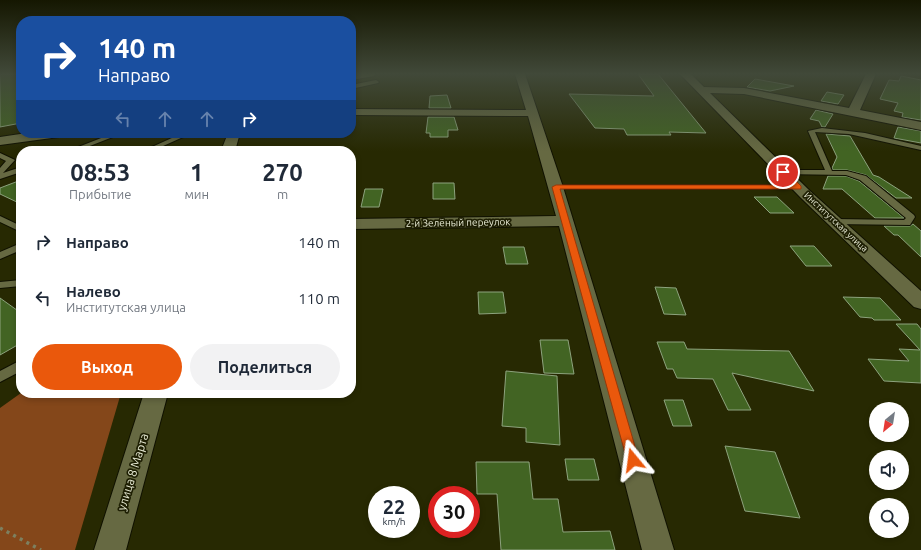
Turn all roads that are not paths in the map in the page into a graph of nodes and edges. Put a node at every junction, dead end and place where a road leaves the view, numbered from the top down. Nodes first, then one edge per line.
1 (528, 100) edge
2 (710, 100) edge
3 (787, 100) edge
4 (859, 100) edge
5 (356, 112) edge
6 (532, 113) junction
7 (853, 113) junction
8 (921, 126) edge
9 (22, 138) edge
10 (106, 138) edge
11 (177, 138) edge
12 (0, 141) edge
13 (85, 146) edge
14 (158, 146) edge
15 (921, 148) edge
16 (0, 155) edge
17 (12, 160) junction
18 (0, 164) edge
19 (16, 171) edge
20 (0, 172) edge
21 (783, 172) junction
22 (829, 172) junction
23 (0, 177) edge
24 (556, 187) junction
25 (799, 187) junction
26 (0, 219) edge
27 (565, 221) junction
28 (836, 222) junction
29 (356, 224) edge
30 (16, 227) edge
31 (16, 248) edge
32 (0, 256) edge
33 (16, 283) edge
34 (0, 285) edge
35 (921, 302) edge
36 (16, 368) edge
37 (0, 377) edge
38 (155, 398) edge
39 (110, 550) edge
40 (658, 550) edge

1 - 6 street
2 - 21 street, Институтская улица
3 - 7 street
4 - 7 street
5 - 6 street
6 - 24 street
7 - 8 street
9 - 12 street
10 - 13 lane
11 - 14 lane
15 - 22 lane
16 - 17 lane
17 - 18 lane
17 - 20 lane
19 - 23 lane
21 - 22 lane
21 - 25 street, Институтская улица
22 - 28 lane
24 - 25 lane
24 - 27 street
25 - 28 street, Институтская улица
26 - 30 lane
27 - 29 street, 2-й Зелёный переулок
27 - 40 street
28 - 35 street, Институтская улица
31 - 32 lane
33 - 34 lane
36 - 37 lane
38 - 39 street, улица 8 Марта

